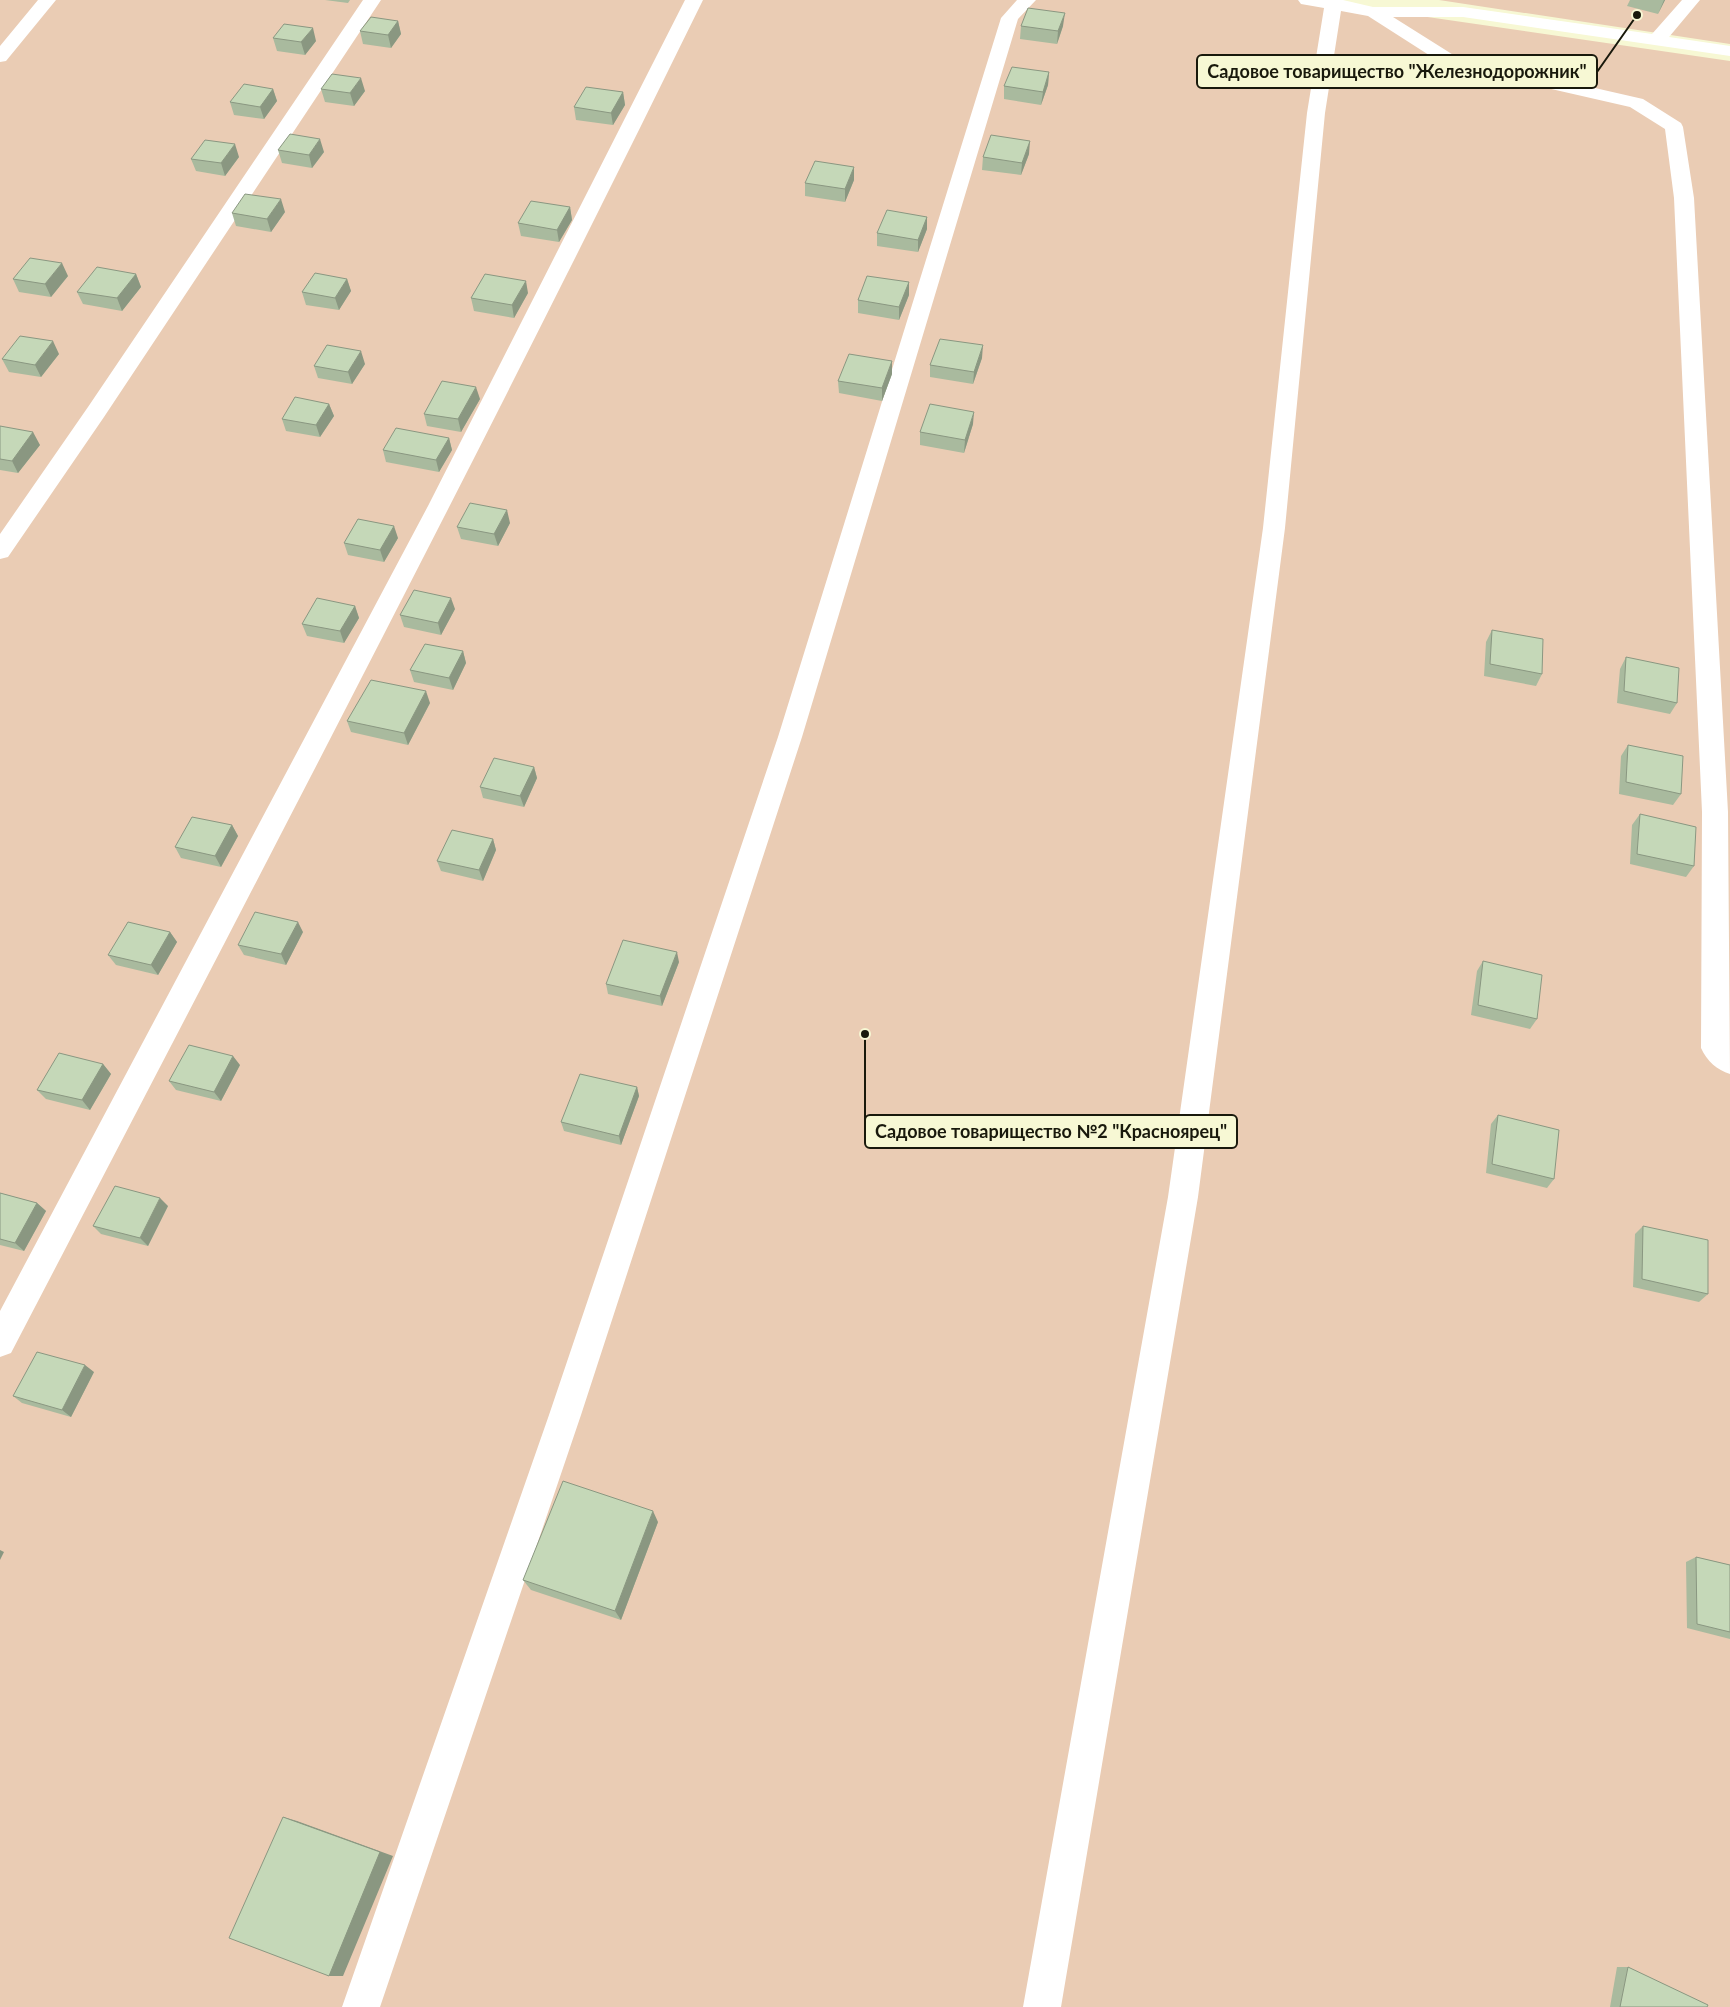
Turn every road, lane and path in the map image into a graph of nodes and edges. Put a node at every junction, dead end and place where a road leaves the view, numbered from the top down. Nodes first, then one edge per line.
1 (47, 0) edge
2 (372, 0) edge
3 (694, 0) edge
4 (1027, 0) edge
5 (1691, 0) edge
6 (1325, 2) edge
7 (1373, 12) junction
8 (1657, 40) junction
9 (1730, 51) edge
10 (0, 56) edge
11 (0, 551) edge
12 (1730, 1062) edge
13 (0, 1342) edge
14 (361, 2007) edge
15 (1042, 2007) edge

1 - 10 lane
2 - 11 lane
3 - 13 lane
4 - 14 lane
5 - 8 lane
6 - 7 lane
6 - 15 lane
7 - 8 lane
7 - 12 lane
8 - 9 lane

